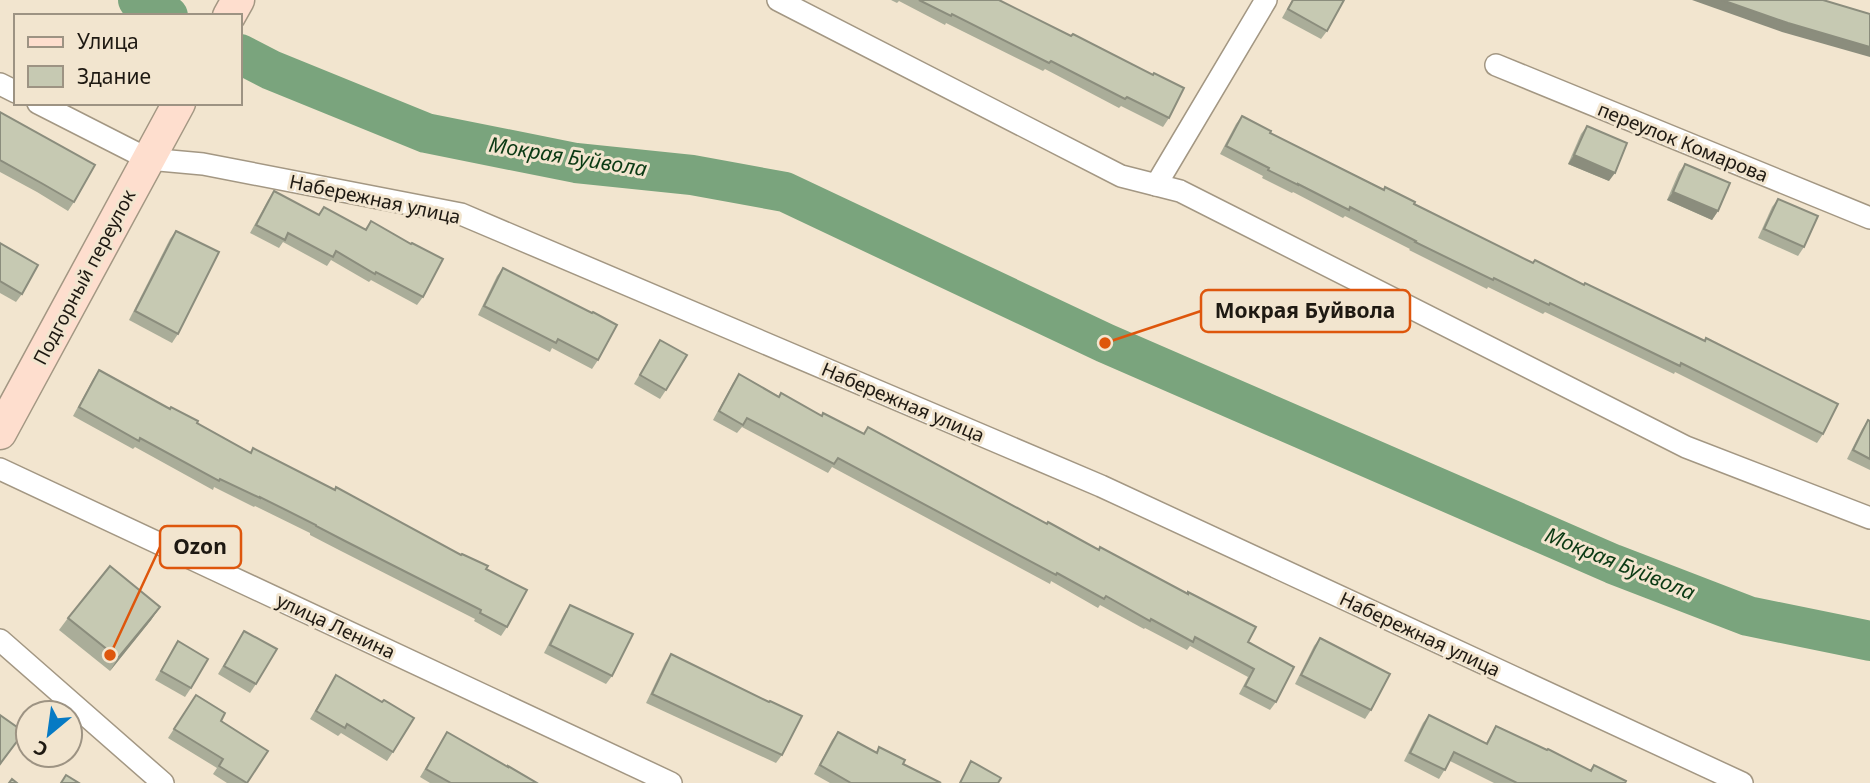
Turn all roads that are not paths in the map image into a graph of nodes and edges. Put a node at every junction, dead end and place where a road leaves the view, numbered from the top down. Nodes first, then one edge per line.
1 (778, 0) edge
2 (1266, 0) edge
3 (1496, 65) dead end
4 (42, 105) edge
5 (174, 112) edge
6 (148, 159) junction
7 (1156, 185) junction
8 (1870, 218) edge
9 (0, 433) edge
10 (0, 468) edge
11 (1870, 518) edge
12 (0, 640) edge
13 (163, 783) edge
14 (671, 783) edge
15 (1742, 783) edge

1 - 7 street
2 - 7 street
3 - 8 street, переулок Комарова
4 - 6 street, Набережная улица
5 - 6 main road, Подгорный переулок
6 - 9 main road, Подгорный переулок
6 - 15 street, Набережная улица
7 - 11 street
10 - 14 street, улица Ленина
12 - 13 street

